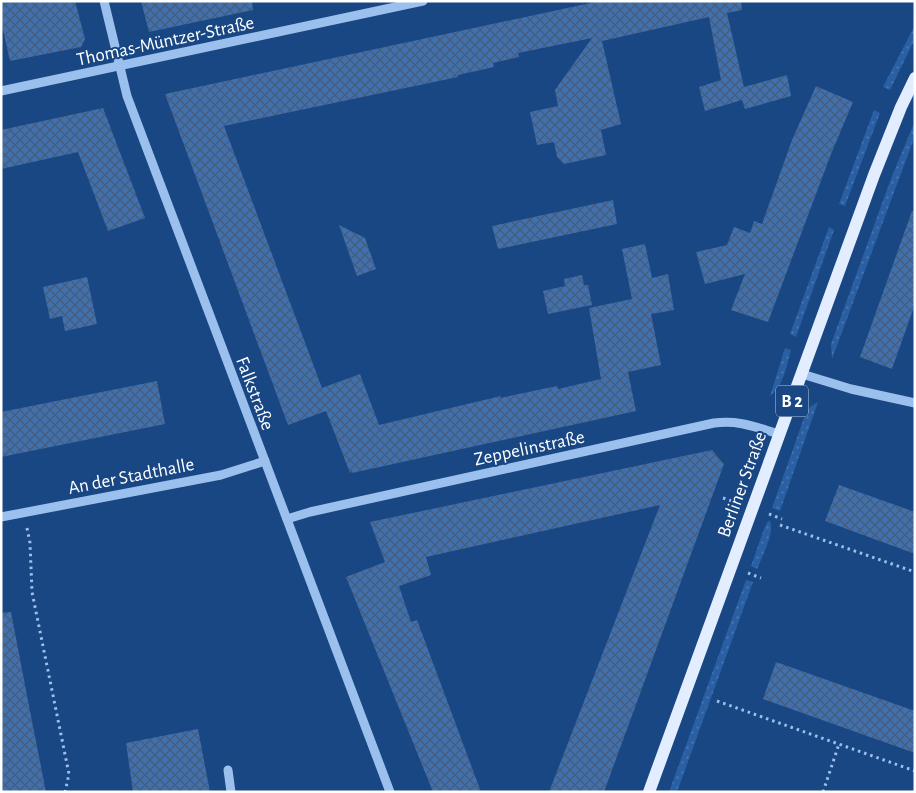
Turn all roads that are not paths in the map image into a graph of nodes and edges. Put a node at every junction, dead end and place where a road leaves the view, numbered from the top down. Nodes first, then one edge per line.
1 (104, 1) edge
2 (423, 1) edge
3 (120, 66) junction
4 (915, 78) edge
5 (1, 91) edge
6 (802, 374) junction
7 (915, 403) edge
8 (779, 434) junction
9 (265, 461) junction
10 (1, 517) edge
11 (287, 519) junction
12 (228, 770) dead end
13 (231, 792) edge
14 (390, 792) edge
15 (649, 792) edge

1 - 3 street, Falkstraße
2 - 3 street, Thomas-Müntzer-Straße
3 - 5 street, Thomas-Müntzer-Straße
3 - 9 street, Falkstraße
4 - 6 main road, Berliner Straße / B 2
6 - 7 street
6 - 8 main road, Berliner Straße / B 2
8 - 11 street, Zeppelinstraße
8 - 15 main road, Berliner Straße / B 2
9 - 10 street, An der Stadthalle
9 - 11 street, Falkstraße
11 - 14 street, Falkstraße
12 - 13 street

